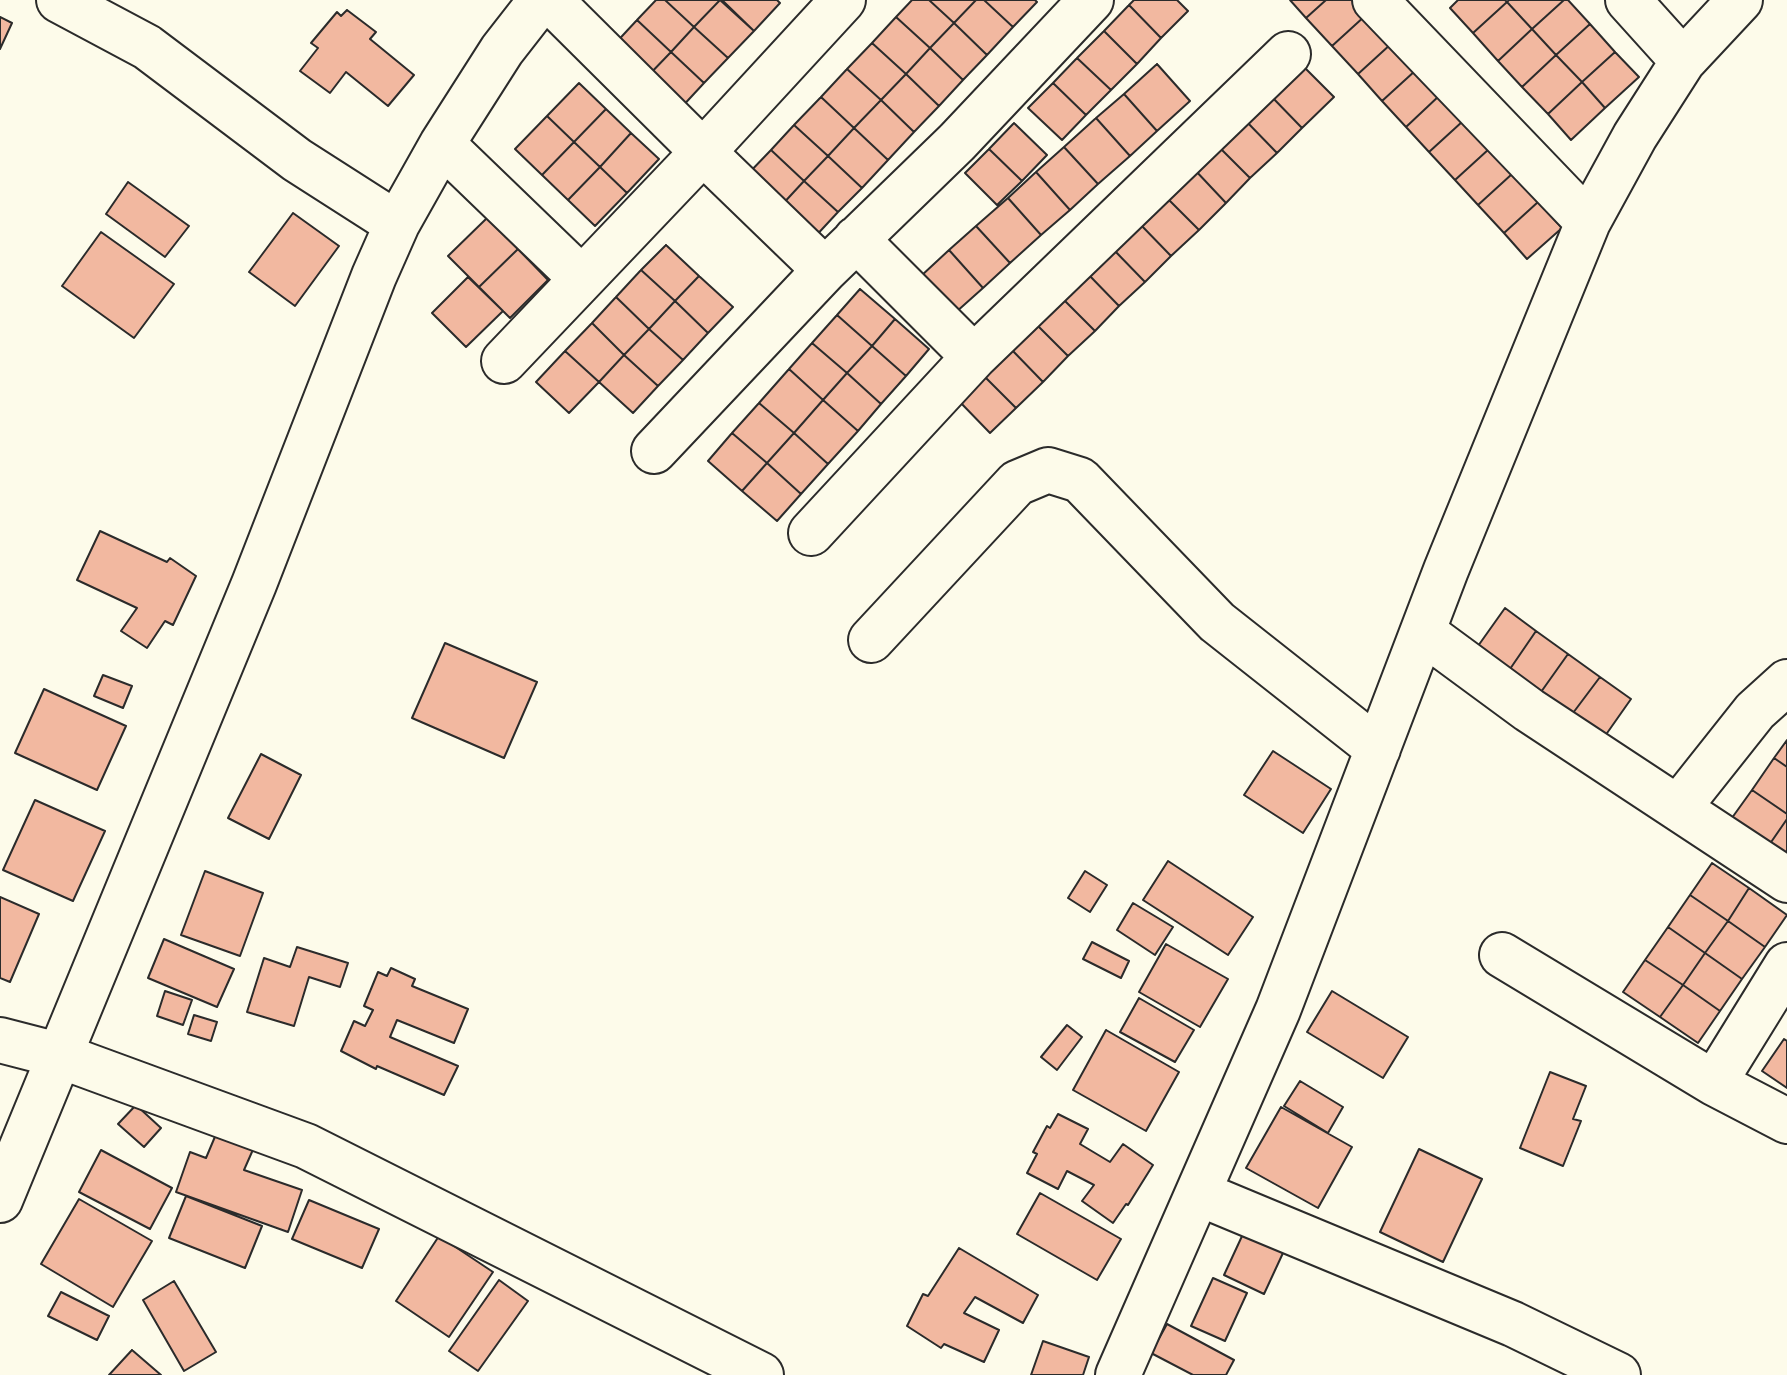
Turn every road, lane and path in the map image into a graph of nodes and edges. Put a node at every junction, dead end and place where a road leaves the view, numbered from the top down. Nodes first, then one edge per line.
1 (59, 0) edge
2 (541, 0) edge
3 (550, 0) edge
4 (843, 0) edge
5 (1091, 0) edge
6 (1375, 0) edge
7 (1628, 0) edge
8 (1740, 0) edge
9 (1288, 54) dead end
10 (1683, 61) junction
11 (442, 144) junction
12 (703, 152) junction
13 (1588, 222) junction
14 (397, 224) junction
15 (856, 239) junction
16 (825, 270) junction
17 (582, 279) junction
18 (974, 357) junction
19 (504, 361) dead end
20 (654, 451) dead end
21 (811, 533) dead end
22 (1423, 632) junction
23 (871, 640) dead end
24 (1787, 682) edge
25 (1378, 749) junction
26 (1678, 808) junction
27 (1787, 880) edge
28 (1502, 955) dead end
29 (1787, 965) edge
30 (0, 1040) edge
31 (58, 1055) junction
32 (1714, 1083) junction
33 (1787, 1121) edge
34 (1198, 1193) junction
35 (0, 1200) edge
36 (761, 1375) edge
37 (1118, 1375) edge
38 (1618, 1375) edge

1 - 14 street
2 - 11 street
3 - 12 street
4 - 12 street
5 - 15 street
6 - 13 street
7 - 10 street
8 - 10 street
9 - 18 street
10 - 13 street
11 - 14 street
11 - 17 street
12 - 16 street
12 - 17 street
13 - 22 street
14 - 31 street
15 - 16 street
15 - 18 street
16 - 20 street
17 - 19 street
18 - 21 street
22 - 25 street
22 - 26 street
23 - 25 street
24 - 26 street
25 - 34 street
26 - 27 street
28 - 32 street
29 - 32 street
30 - 31 street
31 - 35 street
31 - 36 street
32 - 33 street
34 - 37 street
34 - 38 street

